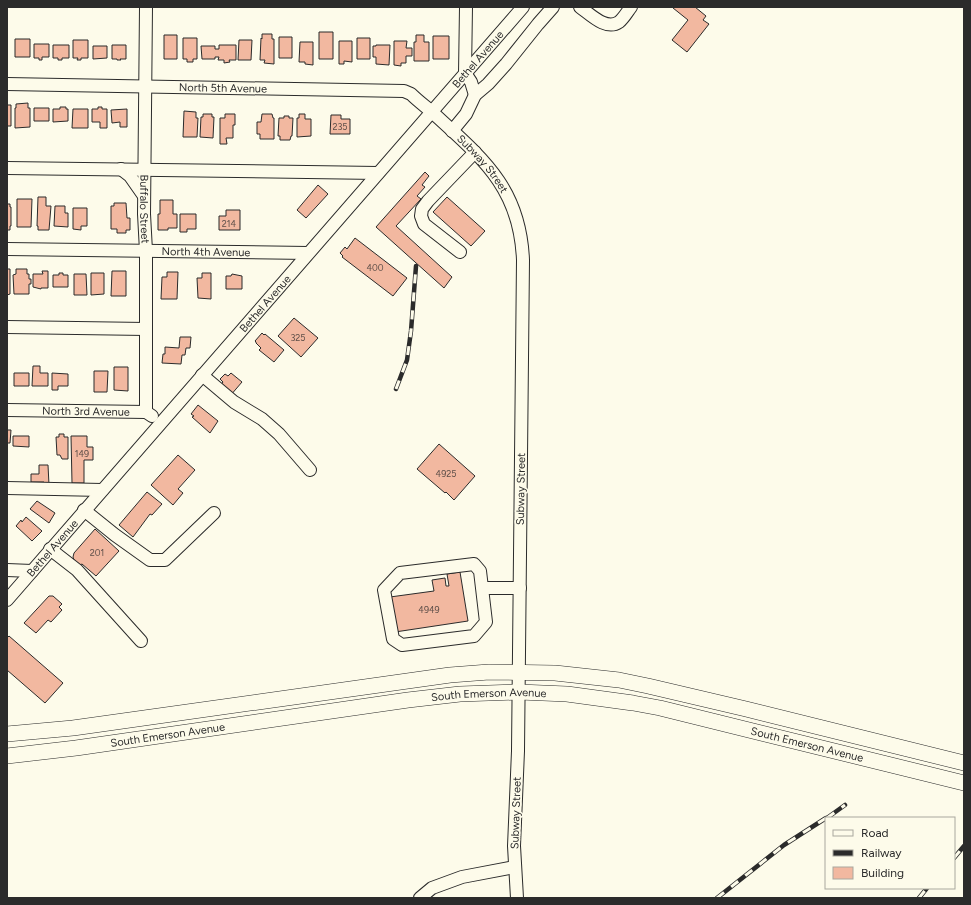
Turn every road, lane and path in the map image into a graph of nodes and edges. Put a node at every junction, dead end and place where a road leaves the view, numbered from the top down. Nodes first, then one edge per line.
1 (146, 7) edge
2 (466, 7) edge
3 (522, 7) edge
4 (554, 7) edge
5 (580, 7) edge
6 (631, 7) edge
7 (465, 73) junction
8 (7, 84) edge
9 (145, 86) junction
10 (475, 96) junction
11 (432, 112) junction
12 (452, 131) junction
13 (475, 152) junction
14 (7, 168) edge
15 (121, 169) junction
16 (145, 170) junction
17 (378, 173) junction
18 (144, 196) junction
19 (7, 249) edge
20 (146, 250) junction
21 (460, 252) dead end
22 (308, 253) junction
23 (7, 327) edge
24 (146, 329) junction
25 (202, 375) junction
26 (7, 410) edge
27 (146, 412) junction
28 (161, 422) junction
29 (310, 470) dead end
30 (7, 488) edge
31 (102, 490) junction
32 (84, 510) junction
33 (214, 513) dead end
34 (50, 549) junction
35 (7, 570) edge
36 (32, 571) junction
37 (482, 588) junction
38 (520, 588) junction
39 (7, 600) edge
40 (141, 641) dead end
41 (519, 672) junction
42 (519, 692) junction
43 (7, 734) edge
44 (7, 756) edge
45 (960, 761) edge
46 (964, 783) edge
47 (514, 868) junction
48 (420, 898) edge
49 (517, 898) edge

1 - 9 street, Buffalo Street
2 - 7 street
3 - 7 street, Bethel Avenue
4 - 10 street
5 - 6 street
7 - 10 street
7 - 11 street, Bethel Avenue
8 - 9 street, North 5th Avenue
9 - 11 street, North 5th Avenue
9 - 16 street, Buffalo Street
10 - 12 street
11 - 12 street, Subway Street
11 - 17 street, Bethel Avenue
12 - 13 street, Subway Street
13 - 21 street
13 - 38 street, Subway Street
14 - 15 street
15 - 16 street
15 - 18 street
16 - 17 street
16 - 18 street, Buffalo Street
17 - 22 street, Bethel Avenue
18 - 20 street, Buffalo Street
19 - 20 street, North 4th Avenue
20 - 22 street, North 4th Avenue
20 - 24 street, Buffalo Street
22 - 25 street, Bethel Avenue
23 - 24 street
24 - 27 street, Buffalo Street
25 - 28 street, Bethel Avenue
25 - 29 street
26 - 27 street, North 3rd Avenue
27 - 28 street, North 3rd Avenue
28 - 31 street, Bethel Avenue
30 - 31 street
31 - 32 street, Bethel Avenue
32 - 33 street
32 - 34 street, Bethel Avenue
34 - 36 street, Bethel Avenue
34 - 40 street
35 - 36 street
36 - 39 street, Bethel Avenue
37 - 37 street
37 - 38 street
38 - 41 street, Subway Street
41 - 42 street, Subway Street
41 - 43 main road, South Emerson Avenue
41 - 45 main road, South Emerson Avenue
42 - 44 main road, South Emerson Avenue
42 - 46 main road, South Emerson Avenue
42 - 47 street, Subway Street
47 - 48 street
47 - 49 street, Subway Street

